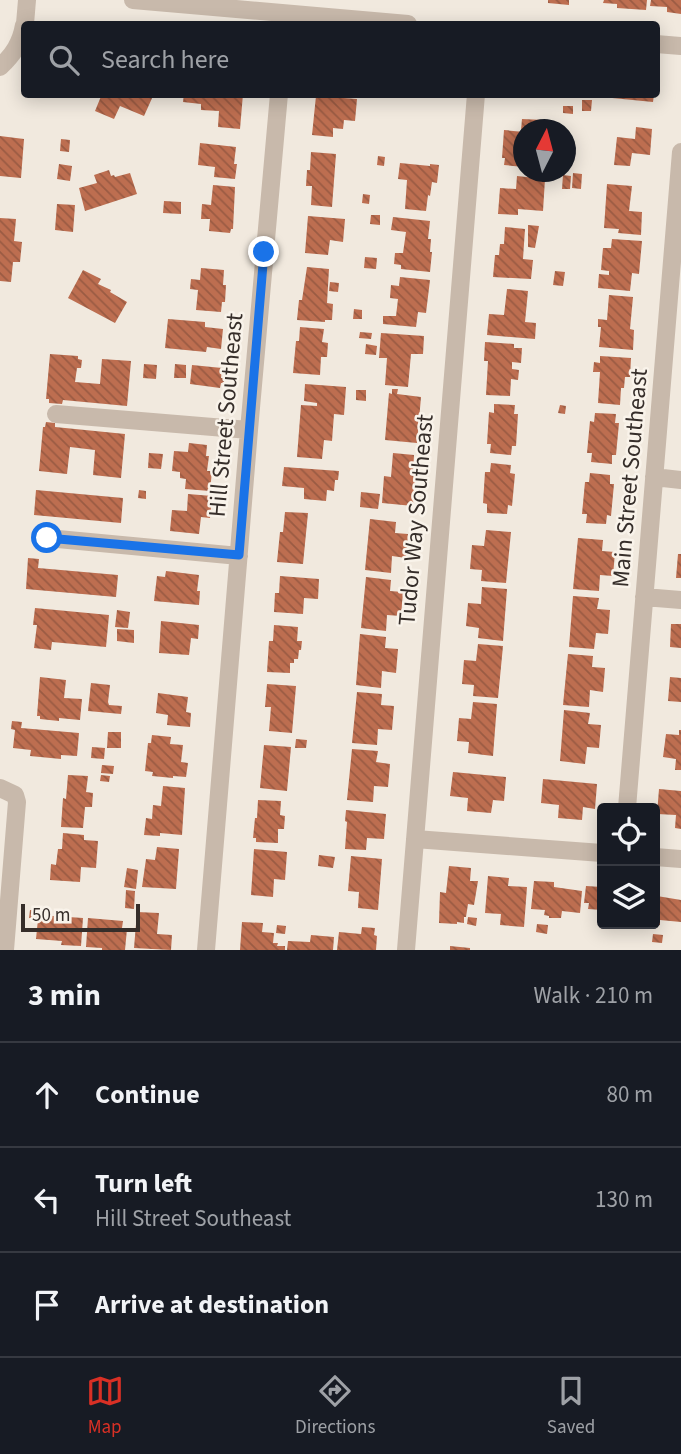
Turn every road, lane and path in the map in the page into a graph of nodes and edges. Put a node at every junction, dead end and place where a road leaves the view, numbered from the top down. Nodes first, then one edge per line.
1 (27, 0) edge
2 (133, 0) edge
3 (287, 13) edge
4 (25, 21) edge
5 (375, 21) edge
6 (21, 40) edge
7 (660, 44) edge
8 (681, 46) edge
9 (0, 67) edge
10 (279, 98) edge
11 (476, 98) edge
12 (681, 152) edge
13 (56, 414) dead end
14 (249, 430) junction
15 (654, 477) junction
16 (681, 480) edge
17 (47, 538) dead end
18 (239, 555) junction
19 (645, 597) junction
20 (681, 600) edge
21 (7, 792) edge
22 (627, 803) edge
23 (415, 839) junction
24 (597, 853) edge
25 (660, 857) edge
26 (681, 859) edge
27 (5, 950) edge
28 (206, 950) edge
29 (406, 950) edge

1 - 4 street
2 - 3 street
3 - 5 street
6 - 9 street
7 - 8 street
10 - 14 street, Hill Street Southeast
11 - 23 street, Tudor Way Southeast
12 - 15 street, Main Street Southeast
13 - 14 street
14 - 18 street, Hill Street Southeast
15 - 16 street
15 - 19 street, Main Street Southeast
17 - 18 street
18 - 28 street, Hill Street Southeast
19 - 20 street
19 - 22 street, Main Street Southeast
21 - 27 street
23 - 24 street
23 - 29 street, Tudor Way Southeast
25 - 26 street

